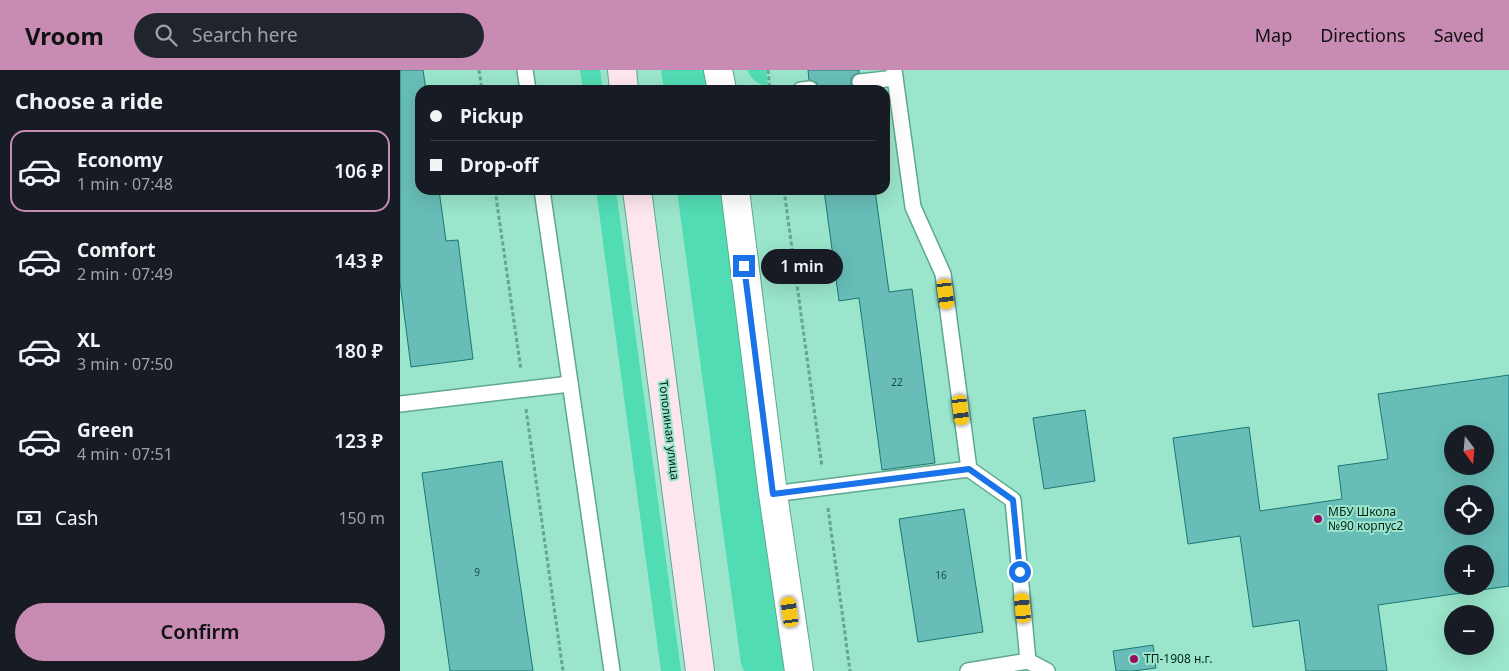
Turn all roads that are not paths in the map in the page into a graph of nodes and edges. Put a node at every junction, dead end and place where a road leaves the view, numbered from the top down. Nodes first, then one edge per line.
1 (525, 70) edge
2 (622, 70) edge
3 (718, 70) edge
4 (894, 74) edge
5 (860, 82) dead end
6 (527, 85) edge
7 (624, 85) edge
8 (721, 85) edge
9 (543, 195) edge
10 (638, 195) edge
11 (736, 195) edge
12 (570, 384) junction
13 (400, 404) edge
14 (969, 469) junction
15 (773, 494) junction
16 (1028, 662) junction
17 (612, 671) edge
18 (700, 671) edge
19 (799, 671) edge
20 (968, 671) edge
21 (1047, 671) edge

1 - 6 lane
2 - 7 main road
3 - 8 street
4 - 5 lane
4 - 14 lane
9 - 12 lane
10 - 18 main road, Тополиная улица
11 - 15 street
12 - 13 lane
12 - 17 lane
14 - 15 lane
14 - 16 lane
15 - 19 street
16 - 20 lane
16 - 21 lane

